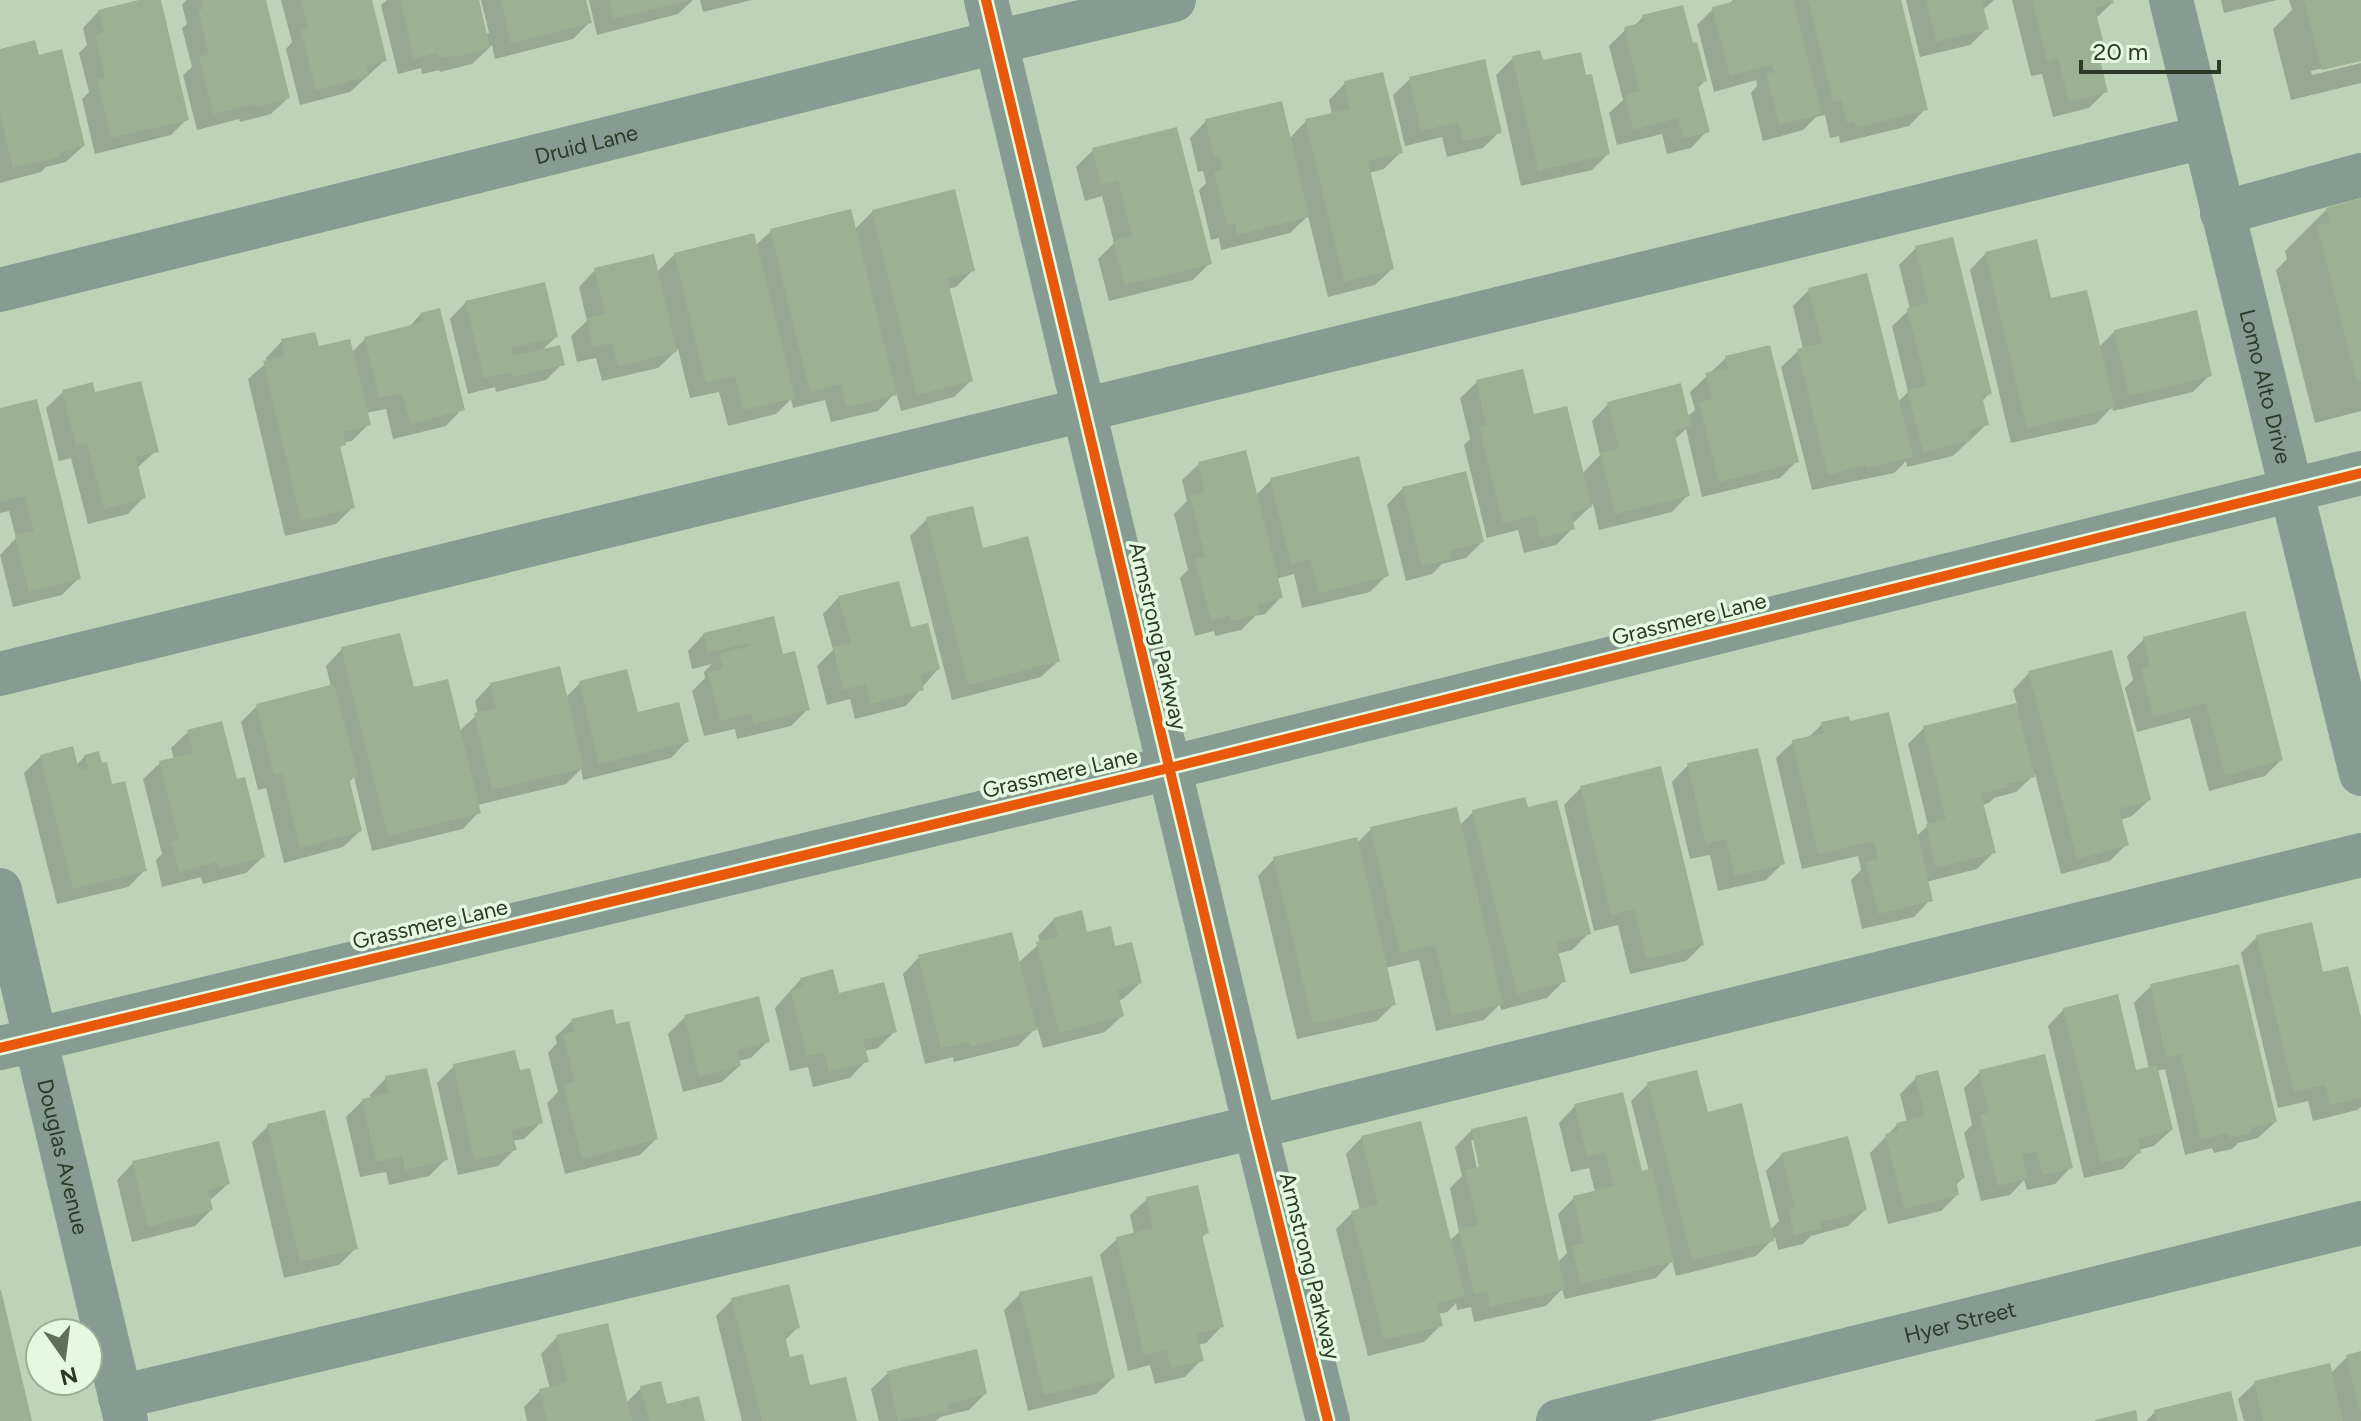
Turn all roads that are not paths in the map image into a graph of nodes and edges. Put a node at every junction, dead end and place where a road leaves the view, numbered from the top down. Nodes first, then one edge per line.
1 (986, 0) edge
2 (1174, 0) edge
3 (2171, 0) edge
4 (996, 42) junction
5 (2204, 137) junction
6 (2361, 175) edge
7 (2222, 213) junction
8 (0, 290) edge
9 (1083, 410) junction
10 (2361, 473) edge
11 (2290, 491) junction
12 (0, 674) edge
13 (1169, 768) junction
14 (2361, 774) edge
15 (2361, 855) edge
16 (0, 890) edge
17 (17, 1044) edge
18 (1255, 1127) junction
19 (2361, 1223) edge
20 (123, 1409) edge
21 (1328, 1421) edge
22 (1558, 1421) edge

1 - 4 street, Armstrong Parkway
2 - 4 street, Druid Lane
3 - 5 street, Lomo Alto Drive
4 - 8 street, Druid Lane
4 - 9 street, Armstrong Parkway
5 - 7 street, Lomo Alto Drive
5 - 9 street
6 - 7 street
7 - 11 street, Lomo Alto Drive
9 - 12 street
9 - 13 street, Armstrong Parkway
10 - 11 street, Grassmere Lane
11 - 13 street, Grassmere Lane
11 - 14 street, Lomo Alto Drive
13 - 17 street, Grassmere Lane
13 - 18 street, Armstrong Parkway
15 - 18 street
16 - 17 street, Douglas Avenue
17 - 20 street, Douglas Avenue
18 - 20 street
18 - 21 street, Armstrong Parkway
19 - 22 street, Hyer Street

